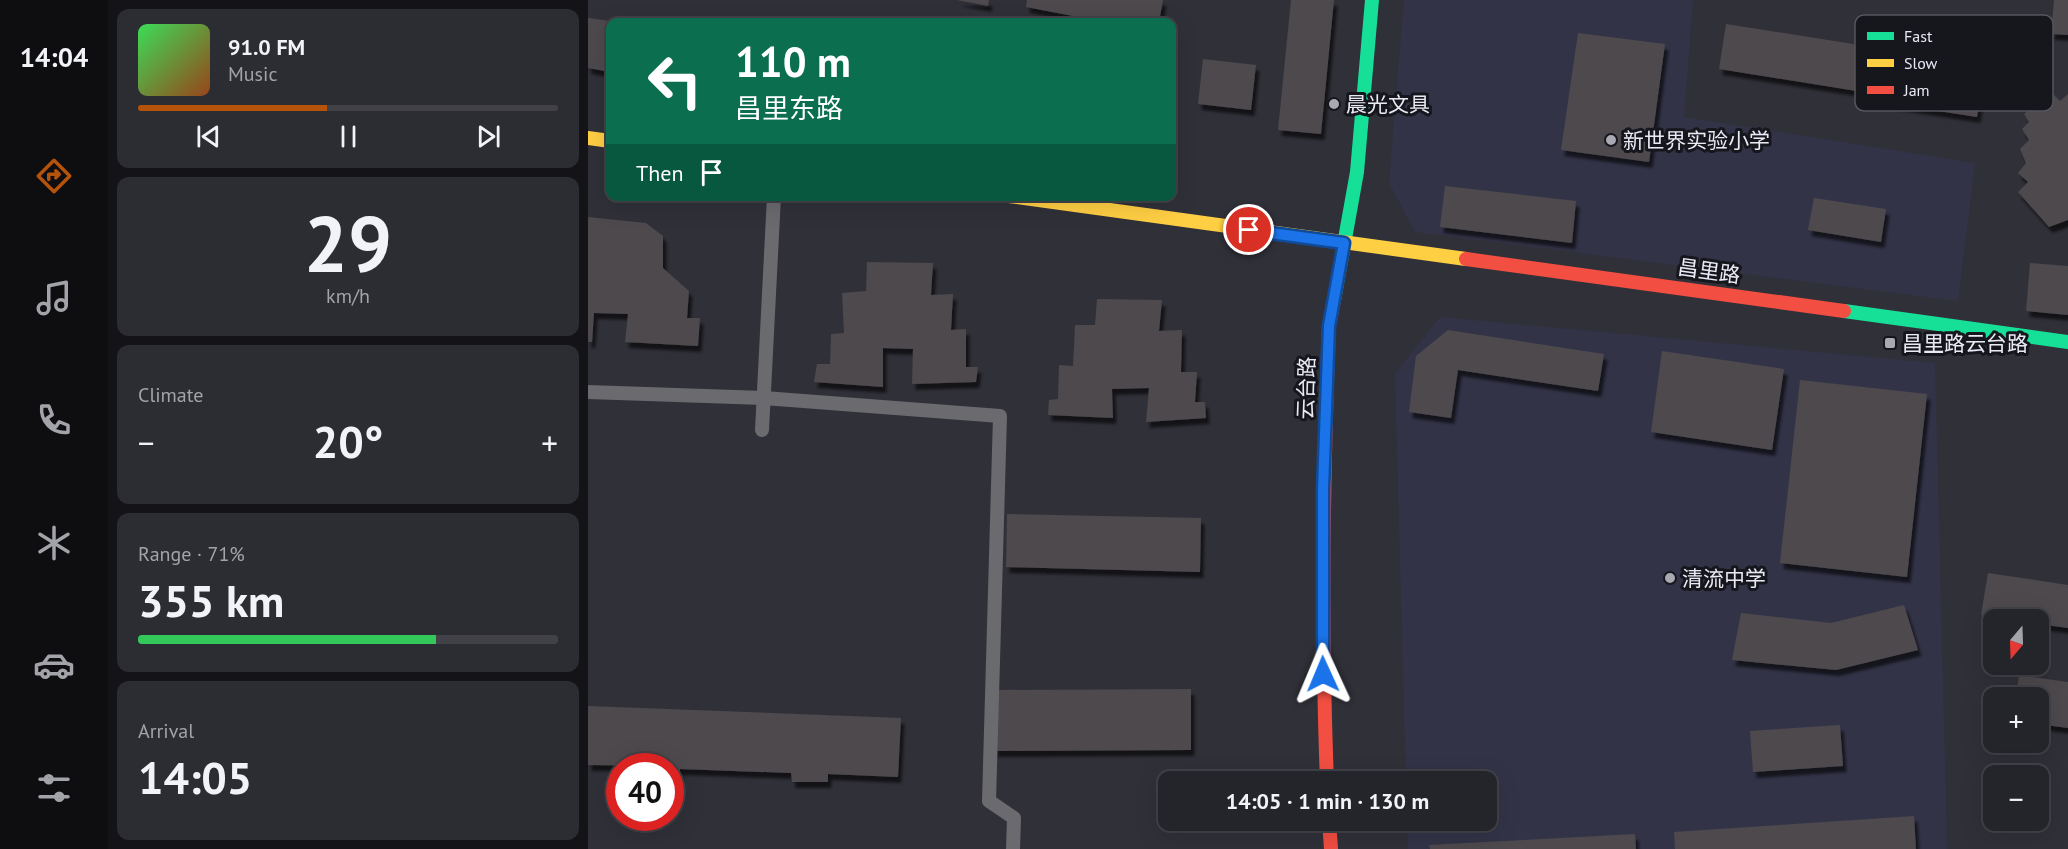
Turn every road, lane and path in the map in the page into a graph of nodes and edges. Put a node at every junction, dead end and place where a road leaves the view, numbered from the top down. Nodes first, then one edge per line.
1 (1372, 0) edge
2 (588, 138) edge
3 (606, 140) edge
4 (774, 201) edge
5 (1045, 201) edge
6 (1344, 243) junction
7 (2068, 342) edge
8 (588, 392) edge
9 (764, 398) junction
10 (762, 430) dead end
11 (1327, 771) edge
12 (1330, 831) edge
13 (1013, 849) edge
14 (1331, 849) edge

1 - 6 street, 云台路
2 - 3 street
4 - 9 lane
5 - 6 street, 昌里路
6 - 7 street, 昌里路
6 - 11 street, 云台路
8 - 9 lane
9 - 10 lane
9 - 13 lane
12 - 14 street

